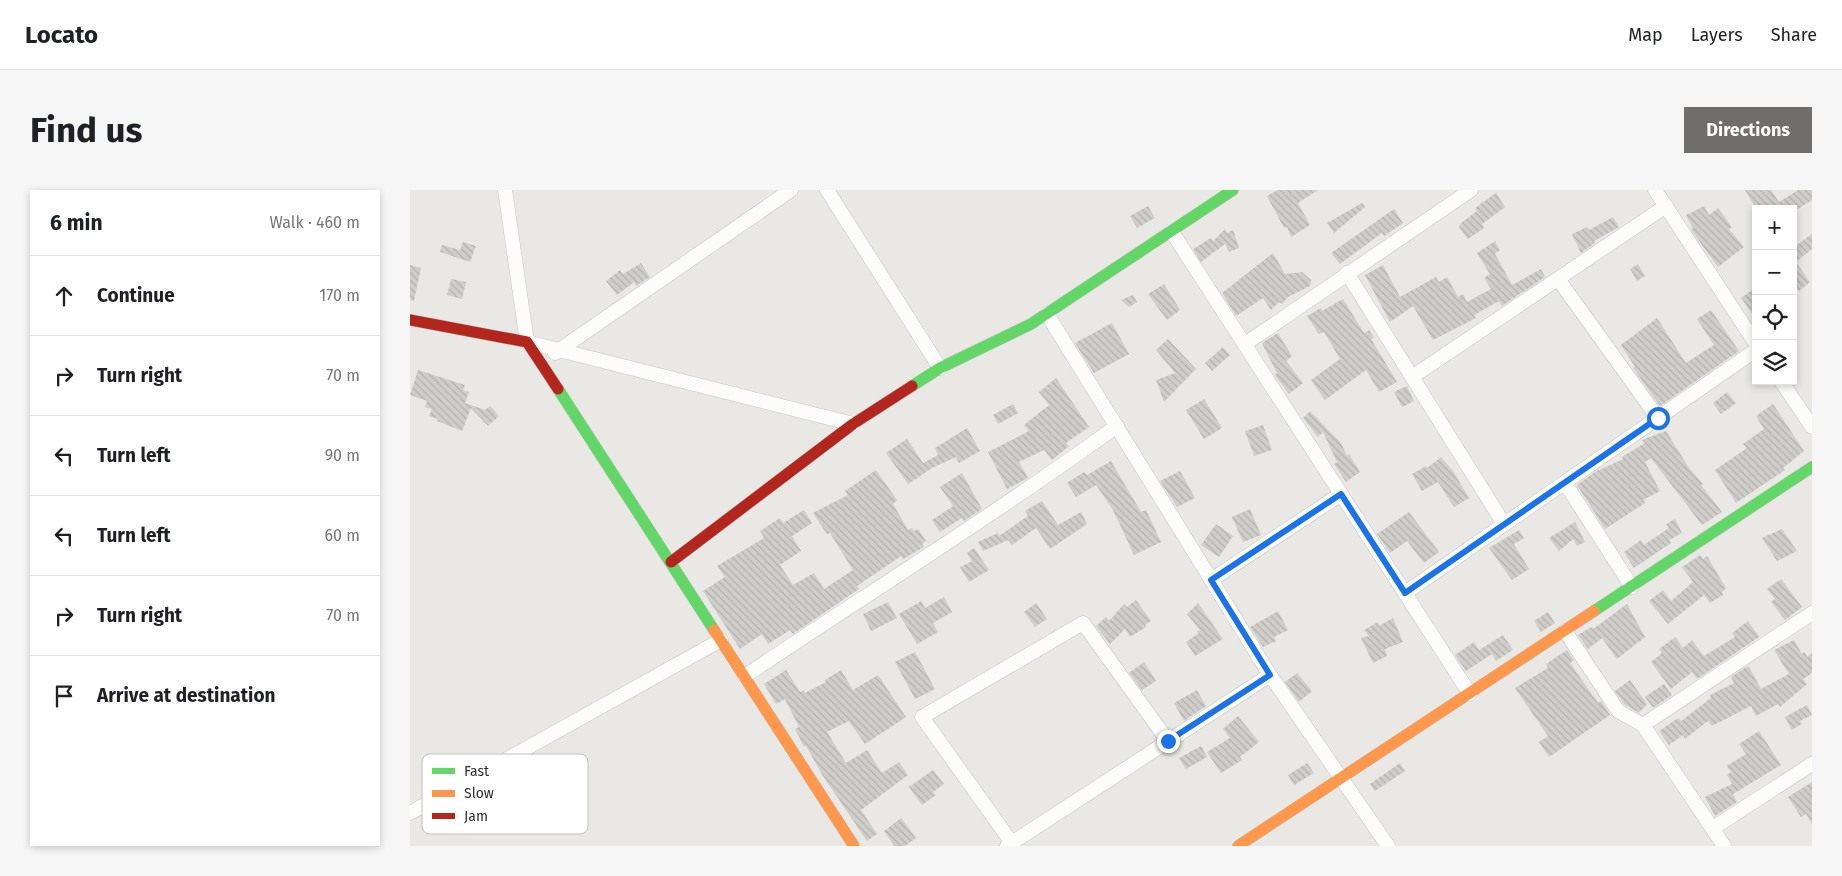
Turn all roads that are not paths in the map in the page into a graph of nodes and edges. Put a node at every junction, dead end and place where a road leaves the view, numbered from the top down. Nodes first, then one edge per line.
1 (505, 190) edge
2 (791, 190) edge
3 (828, 190) edge
4 (1232, 190) edge
5 (1471, 190) edge
6 (1655, 190) edge
7 (1666, 206) junction
8 (1172, 232) junction
9 (1347, 274) junction
10 (1558, 279) junction
11 (1047, 314) junction
12 (410, 320) edge
13 (1753, 340) edge
14 (527, 342) junction
15 (1244, 344) junction
16 (558, 350) junction
17 (1752, 353) edge
18 (540, 363) junction
19 (940, 368) junction
20 (1412, 377) junction
21 (1784, 385) edge
22 (1658, 418) junction
23 (853, 424) junction
24 (1116, 426) junction
25 (1812, 426) edge
26 (1812, 467) edge
27 (1565, 483) junction
28 (1341, 494) junction
29 (1504, 524) junction
30 (671, 562) junction
31 (1211, 580) junction
32 (1632, 587) junction
33 (1405, 593) junction
34 (1812, 613) edge
35 (1565, 631) junction
36 (721, 640) junction
37 (1270, 675) junction
38 (745, 676) junction
39 (1470, 694) junction
40 (1642, 725) junction
41 (1168, 741) junction
42 (516, 754) edge
43 (1812, 764) edge
44 (1341, 780) junction
45 (422, 806) edge
46 (410, 813) edge
47 (1713, 828) junction
48 (1010, 844) edge
49 (854, 846) edge
50 (1238, 846) edge
51 (1388, 846) edge
52 (1724, 846) edge

1 - 14 street
2 - 16 street
3 - 19 street
4 - 8 street
5 - 9 street
6 - 7 street
7 - 10 street
7 - 13 street
8 - 11 street
8 - 15 street
9 - 15 street
9 - 20 street
10 - 20 street
10 - 22 street
11 - 19 street
11 - 24 street
12 - 14 street
14 - 16 street
14 - 18 street
15 - 28 street
16 - 18 street
16 - 23 street
17 - 22 street
18 - 30 street
19 - 23 street
20 - 29 street
21 - 25 street
22 - 27 street
23 - 30 street
24 - 31 street
24 - 38 street
26 - 32 street
27 - 29 street
27 - 32 street
28 - 31 street
28 - 33 street
29 - 33 street
30 - 36 street
31 - 37 street
32 - 35 street
33 - 39 street
34 - 40 street
35 - 39 street
35 - 40 street
36 - 38 street
36 - 42 street
37 - 41 street
37 - 44 street
38 - 49 street
39 - 44 street
40 - 47 street
41 - 48 street
41 - 48 street
43 - 47 street
44 - 50 street
44 - 51 street
45 - 46 street
47 - 52 street

